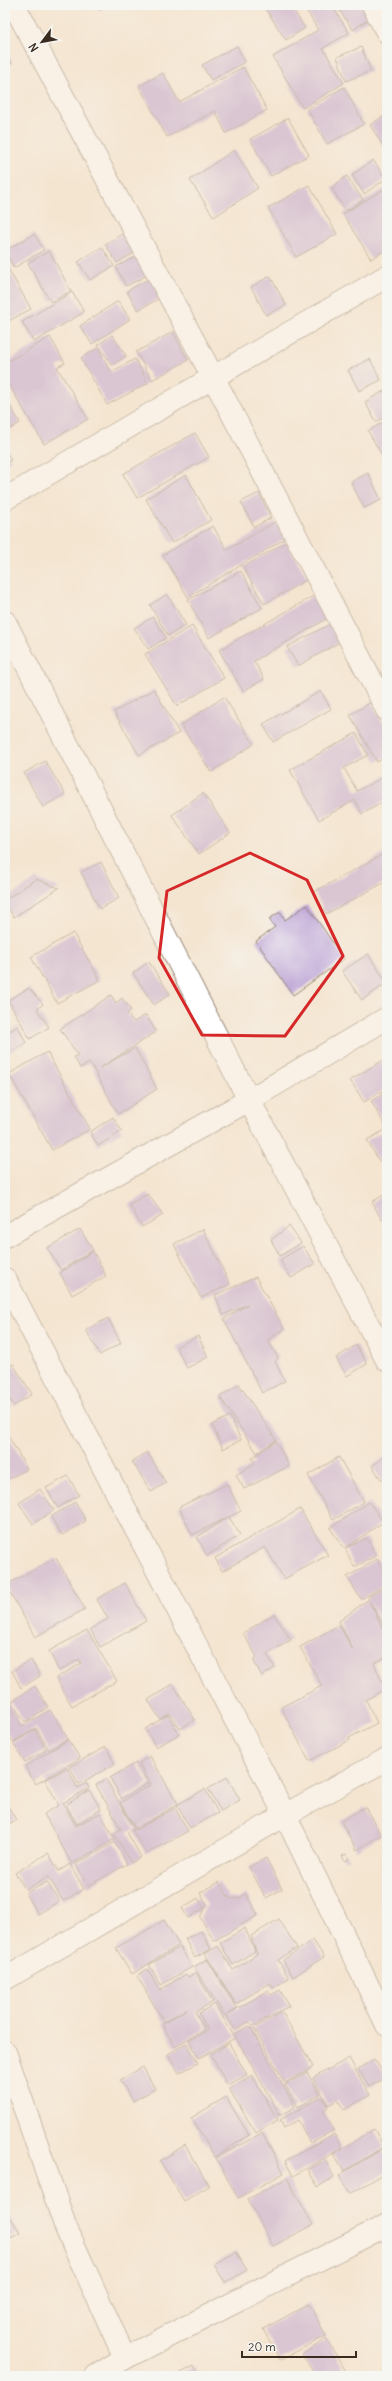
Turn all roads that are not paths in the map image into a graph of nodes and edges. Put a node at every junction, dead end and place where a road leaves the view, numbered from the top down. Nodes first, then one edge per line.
1 (14, 5) edge
2 (373, 5) edge
3 (387, 32) edge
4 (387, 276) edge
5 (213, 377) junction
6 (5, 500) edge
7 (5, 622) edge
8 (387, 710) edge
9 (387, 1018) edge
10 (249, 1100) junction
11 (5, 1236) edge
12 (5, 1279) edge
13 (387, 1360) edge
14 (387, 1759) edge
15 (285, 1815) junction
16 (5, 1979) edge
17 (387, 2025) edge
18 (5, 2052) edge
19 (387, 2225) edge
20 (125, 2358) junction
21 (96, 2376) edge

1 - 5 street
2 - 3 street
4 - 5 street
5 - 6 street
5 - 8 street
7 - 10 street
9 - 10 street
10 - 11 street
10 - 13 street
12 - 15 street
14 - 15 street
15 - 16 street
15 - 17 street
18 - 20 street
19 - 20 street
20 - 21 street

